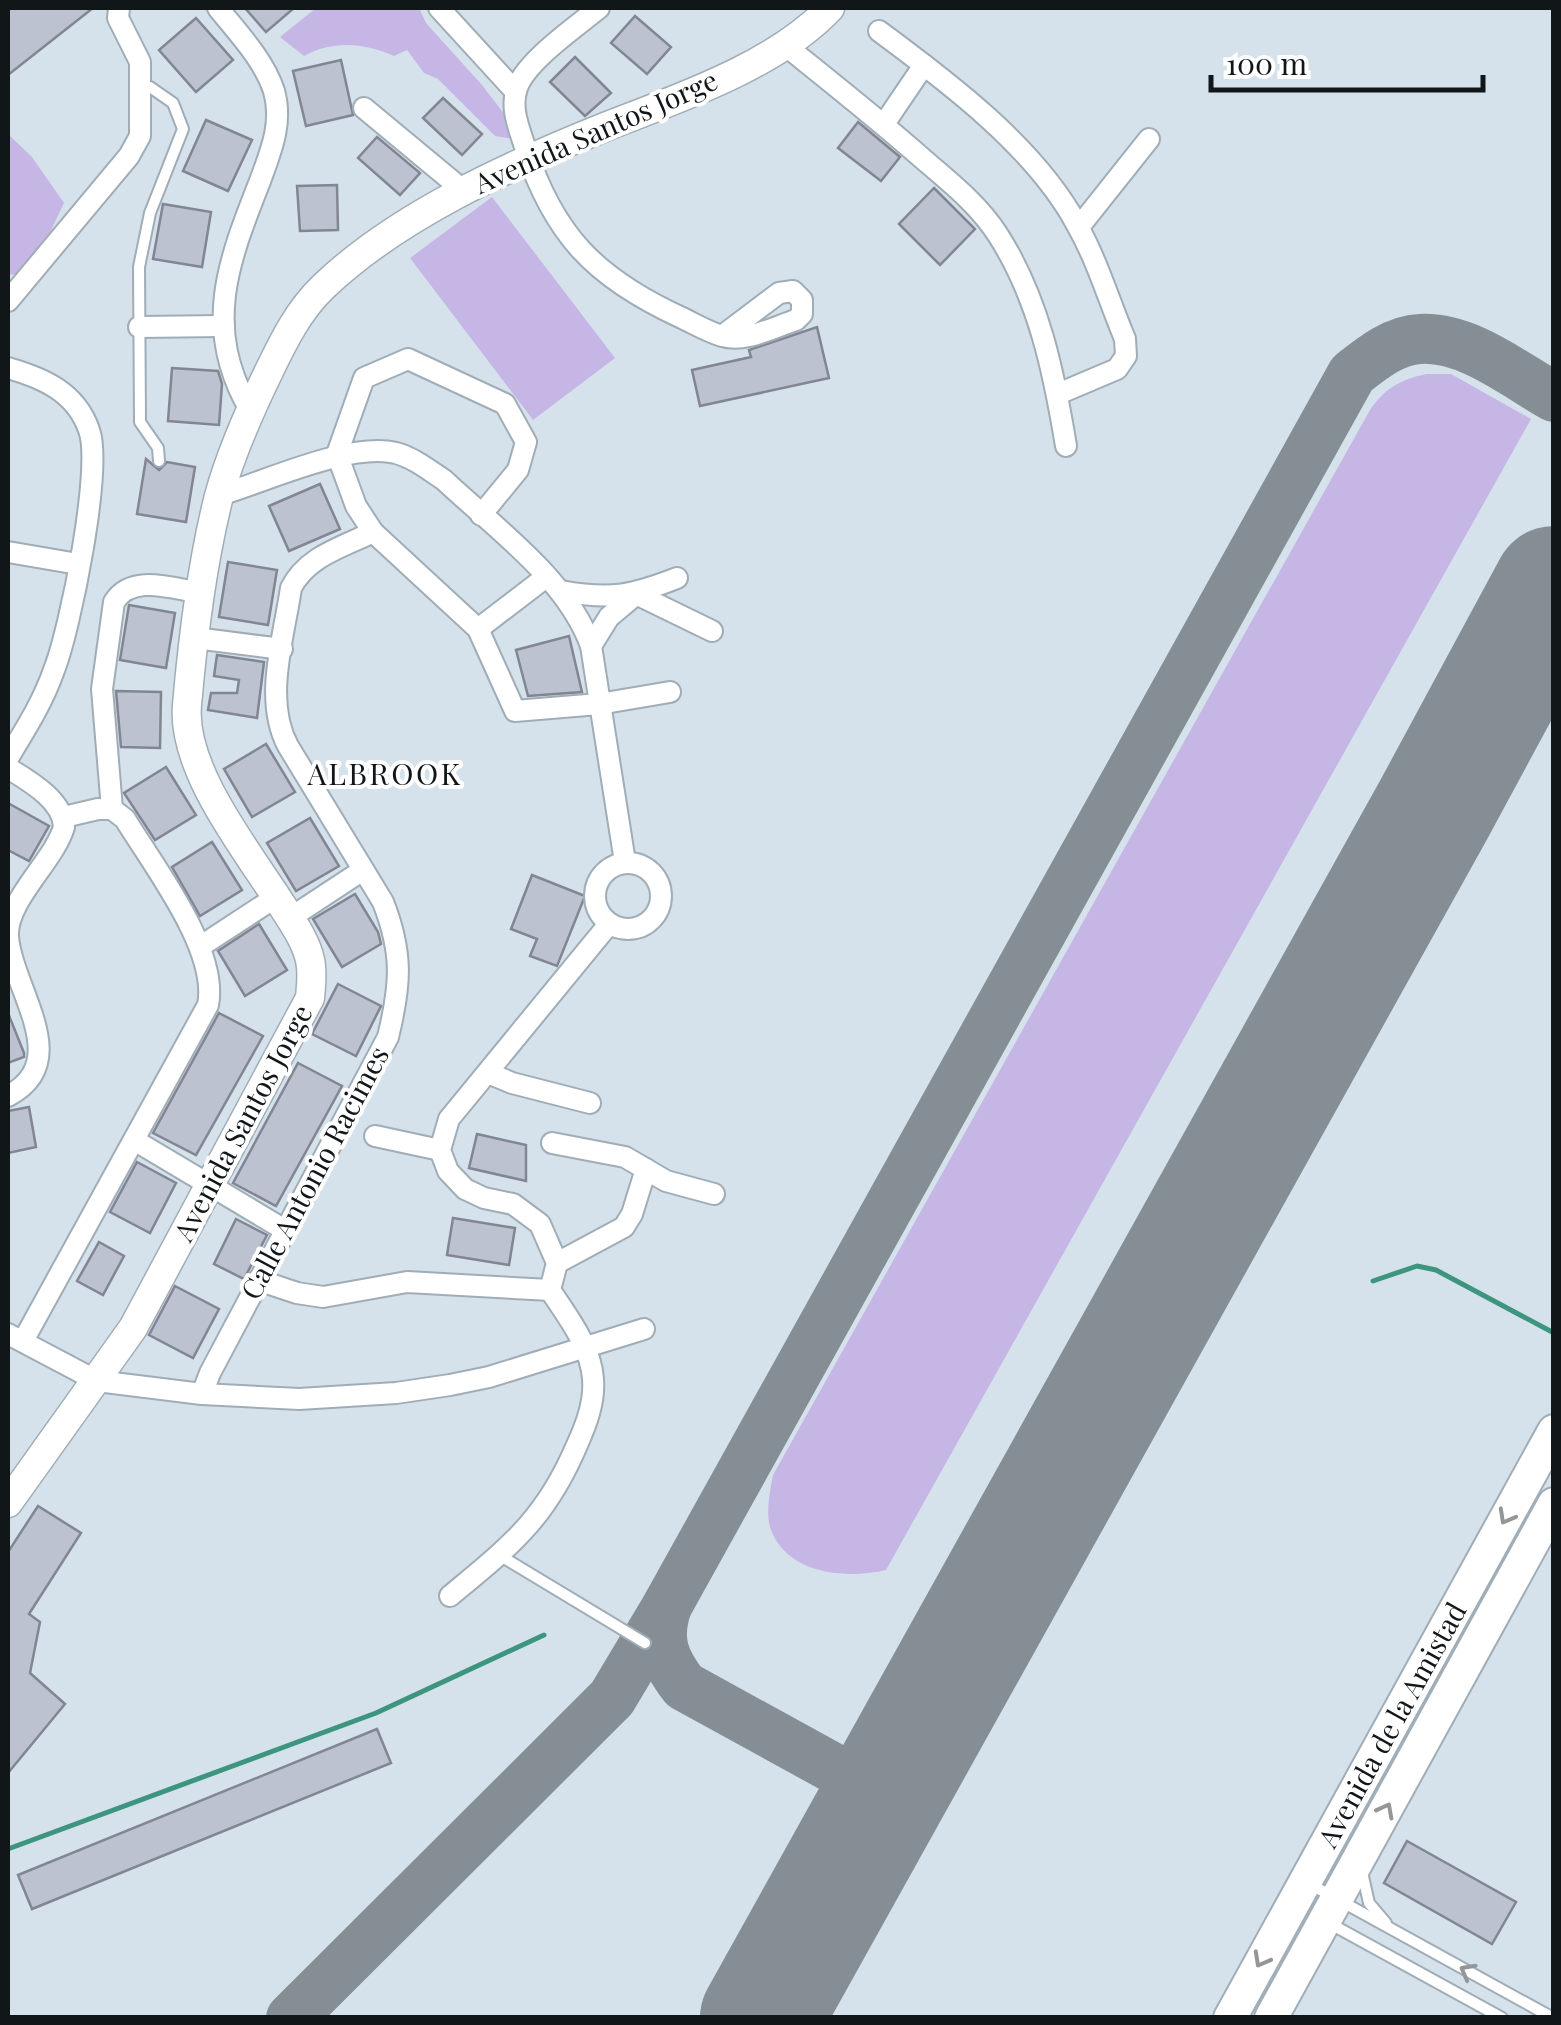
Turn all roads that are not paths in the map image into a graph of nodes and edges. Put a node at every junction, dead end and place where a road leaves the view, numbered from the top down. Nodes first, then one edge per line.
1 (120, 8) edge
2 (218, 8) edge
3 (438, 8) edge
4 (598, 8) edge
5 (830, 8) edge
6 (879, 31) dead end
7 (786, 46) junction
8 (924, 65) junction
9 (150, 87) dead end
10 (515, 90) junction
11 (364, 108) dead end
12 (884, 124) junction
13 (1148, 139) dead end
14 (529, 158) junction
15 (464, 190) junction
16 (1078, 226) junction
17 (8, 300) edge
18 (224, 326) junction
19 (138, 327) junction
20 (722, 336) dead end
21 (8, 368) edge
22 (1058, 394) junction
23 (250, 410) junction
24 (1066, 446) dead end
25 (337, 454) junction
26 (160, 460) dead end
27 (220, 495) junction
28 (481, 515) junction
29 (373, 532) junction
30 (8, 552) edge
31 (78, 564) junction
32 (677, 578) dead end
33 (554, 584) junction
34 (202, 593) junction
35 (636, 594) junction
36 (478, 629) junction
37 (712, 631) dead end
38 (195, 638) junction
39 (591, 646) junction
40 (282, 649) junction
41 (670, 692) dead end
42 (598, 704) junction
43 (8, 758) edge
44 (8, 768) edge
45 (112, 809) junction
46 (64, 817) junction
47 (625, 862) junction
48 (363, 870) junction
49 (283, 907) junction
50 (610, 924) junction
51 (201, 946) junction
52 (488, 1073) junction
53 (8, 1096) edge
54 (590, 1103) dead end
55 (375, 1136) dead end
56 (134, 1140) junction
57 (552, 1143) dead end
58 (440, 1150) junction
59 (646, 1169) junction
60 (210, 1186) junction
61 (714, 1194) dead end
62 (284, 1230) junction
63 (557, 1263) junction
64 (258, 1280) junction
65 (550, 1290) junction
66 (644, 1329) dead end
67 (15, 1338) edge
68 (584, 1348) junction
69 (97, 1381) junction
70 (202, 1394) junction
71 (1554, 1431) edge
72 (8, 1503) edge
73 (1554, 1504) edge
74 (499, 1555) junction
75 (450, 1596) dead end
76 (645, 1643) dead end
77 (1367, 1846) junction
78 (1300, 1892) junction
79 (1331, 1910) junction
80 (1398, 1933) junction
81 (1230, 2018) edge
82 (1271, 2018) edge
83 (1502, 2018) edge
84 (1552, 2018) edge

1 - 17 street
2 - 18 street
3 - 10 street
4 - 10 street
5 - 7 main road, Avenida Santos Jorge
6 - 8 street
7 - 12 street
7 - 14 main road, Avenida Santos Jorge
8 - 12 street
8 - 16 street
9 - 19 lane
10 - 14 street
11 - 15 street
12 - 22 street
13 - 16 street
14 - 15 main road, Avenida Santos Jorge
14 - 20 street
15 - 23 main road, Avenida Santos Jorge
16 - 22 street
18 - 19 street
18 - 23 street
19 - 26 lane
21 - 31 street
22 - 24 street
23 - 27 main road, Avenida Santos Jorge
25 - 27 street
25 - 28 street
25 - 28 street
25 - 29 street
27 - 34 main road, Avenida Santos Jorge
28 - 33 street
29 - 36 street
29 - 40 street, Calle Antonio Racimes
30 - 31 street
31 - 43 street
32 - 35 street
33 - 35 street
33 - 36 street
33 - 39 street
34 - 38 main road, Avenida Santos Jorge
34 - 45 street
35 - 37 street
35 - 39 street
36 - 42 street
38 - 40 street
38 - 49 main road, Avenida Santos Jorge
39 - 42 street
40 - 48 street, Calle Antonio Racimes
41 - 42 street
42 - 47 street
44 - 46 street
45 - 46 street
45 - 51 street
46 - 53 street
47 - 50 street
47 - 50 street
48 - 49 street
48 - 62 street, Calle Antonio Racimes
49 - 51 street
49 - 60 main road, Avenida Santos Jorge
50 - 52 street
51 - 56 street
52 - 54 street
52 - 58 street
55 - 58 street
56 - 60 street
56 - 67 street
57 - 59 street
58 - 63 street
59 - 61 street
59 - 63 street
60 - 62 street
60 - 69 main road, Avenida Santos Jorge
62 - 64 street, Calle Antonio Racimes
63 - 65 street
64 - 65 street
64 - 70 street, Calle Antonio Racimes
65 - 68 street
66 - 68 street
67 - 69 street
68 - 70 street
68 - 74 street
69 - 70 street
69 - 72 main road, Avenida Santos Jorge
71 -> 78 main road, Avenida de la Amistad
77 -> 73 main road, Avenida de la Amistad
74 - 75 street
74 - 76 lane
77 - 79 main road, Avenida de la Amistad
77 - 80 lane
78 - 79 lane
78 - 79 lane
78 -> 81 main road, Avenida de la Amistad
79 - 80 lane
79 - 82 main road, Avenida de la Amistad
79 - 83 lane
84 -> 80 lane

